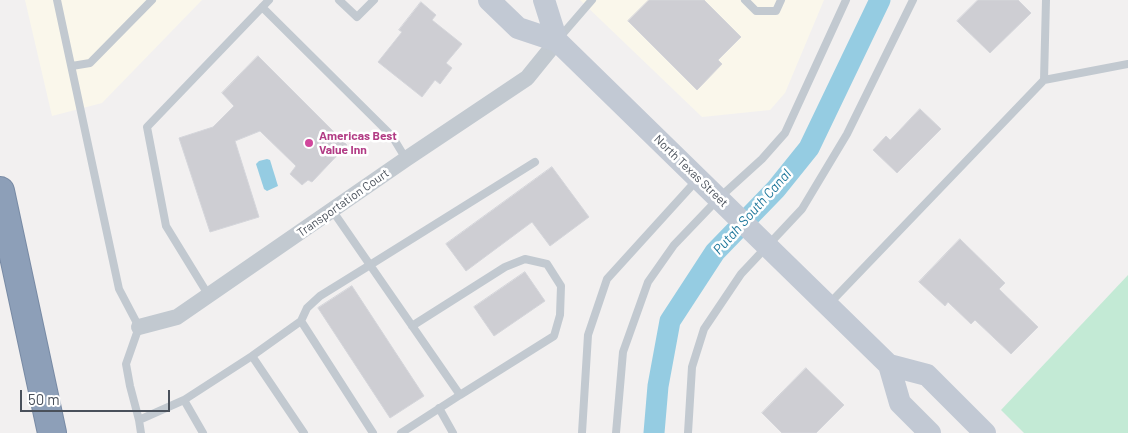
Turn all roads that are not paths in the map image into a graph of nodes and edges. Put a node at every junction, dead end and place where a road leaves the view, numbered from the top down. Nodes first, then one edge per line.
1 (57, 0) edge
2 (152, 0) edge
3 (269, 0) edge
4 (340, 0) edge
5 (374, 0) edge
6 (489, 0) edge
7 (544, 0) edge
8 (592, 0) edge
9 (745, 0) edge
10 (781, 0) edge
11 (846, 0) edge
12 (912, 0) edge
13 (1046, 0) edge
14 (262, 7) junction
15 (557, 41) junction
16 (1128, 64) edge
17 (72, 66) junction
18 (1044, 80) junction
19 (406, 159) junction
20 (535, 162) dead end
21 (698, 178) junction
22 (0, 190) edge
23 (726, 205) junction
24 (332, 210) junction
25 (761, 240) junction
26 (370, 265) junction
27 (209, 296) junction
28 (828, 306) junction
29 (301, 321) junction
30 (412, 326) junction
31 (139, 327) junction
32 (252, 356) junction
33 (889, 365) junction
34 (460, 395) junction
35 (184, 400) junction
36 (439, 408) junction
37 (139, 420) junction
38 (52, 433) edge
39 (141, 433) edge
40 (203, 433) edge
41 (304, 433) edge
42 (373, 433) edge
43 (401, 433) edge
44 (453, 433) edge
45 (582, 433) edge
46 (616, 433) edge
47 (688, 433) edge
48 (930, 433) edge
49 (985, 433) edge

1 - 17 lane
2 - 17 lane
3 - 14 lane
4 - 5 lane
6 - 15 main road, North Texas Street
7 - 15 main road, North Texas Street
8 - 15 lane
9 - 10 lane
11 - 23 lane
12 - 25 lane
13 - 18 lane
14 - 19 lane
14 - 27 lane
15 - 19 street, Transportation Court
15 - 21 main road, North Texas Street
16 - 18 lane
17 - 31 lane
18 - 28 lane
19 - 24 street, Transportation Court
20 - 26 lane
21 - 23 main road, North Texas Street
21 - 45 lane
22 - 38 highway
23 - 25 main road, North Texas Street
23 - 46 lane
24 - 26 lane
24 - 27 street, Transportation Court
25 - 28 main road, North Texas Street
25 - 47 lane
26 - 29 lane
26 - 30 lane
27 - 31 street, Transportation Court
28 - 33 main road, North Texas Street
29 - 32 lane
29 - 42 lane
30 - 34 lane
30 - 34 lane
31 - 37 lane
32 - 35 lane
32 - 41 lane
33 - 48 main road, North Texas Street
33 - 49 main road, North Texas Street
34 - 36 lane
35 - 37 lane
35 - 40 lane
36 - 43 lane
36 - 44 lane
37 - 39 lane

